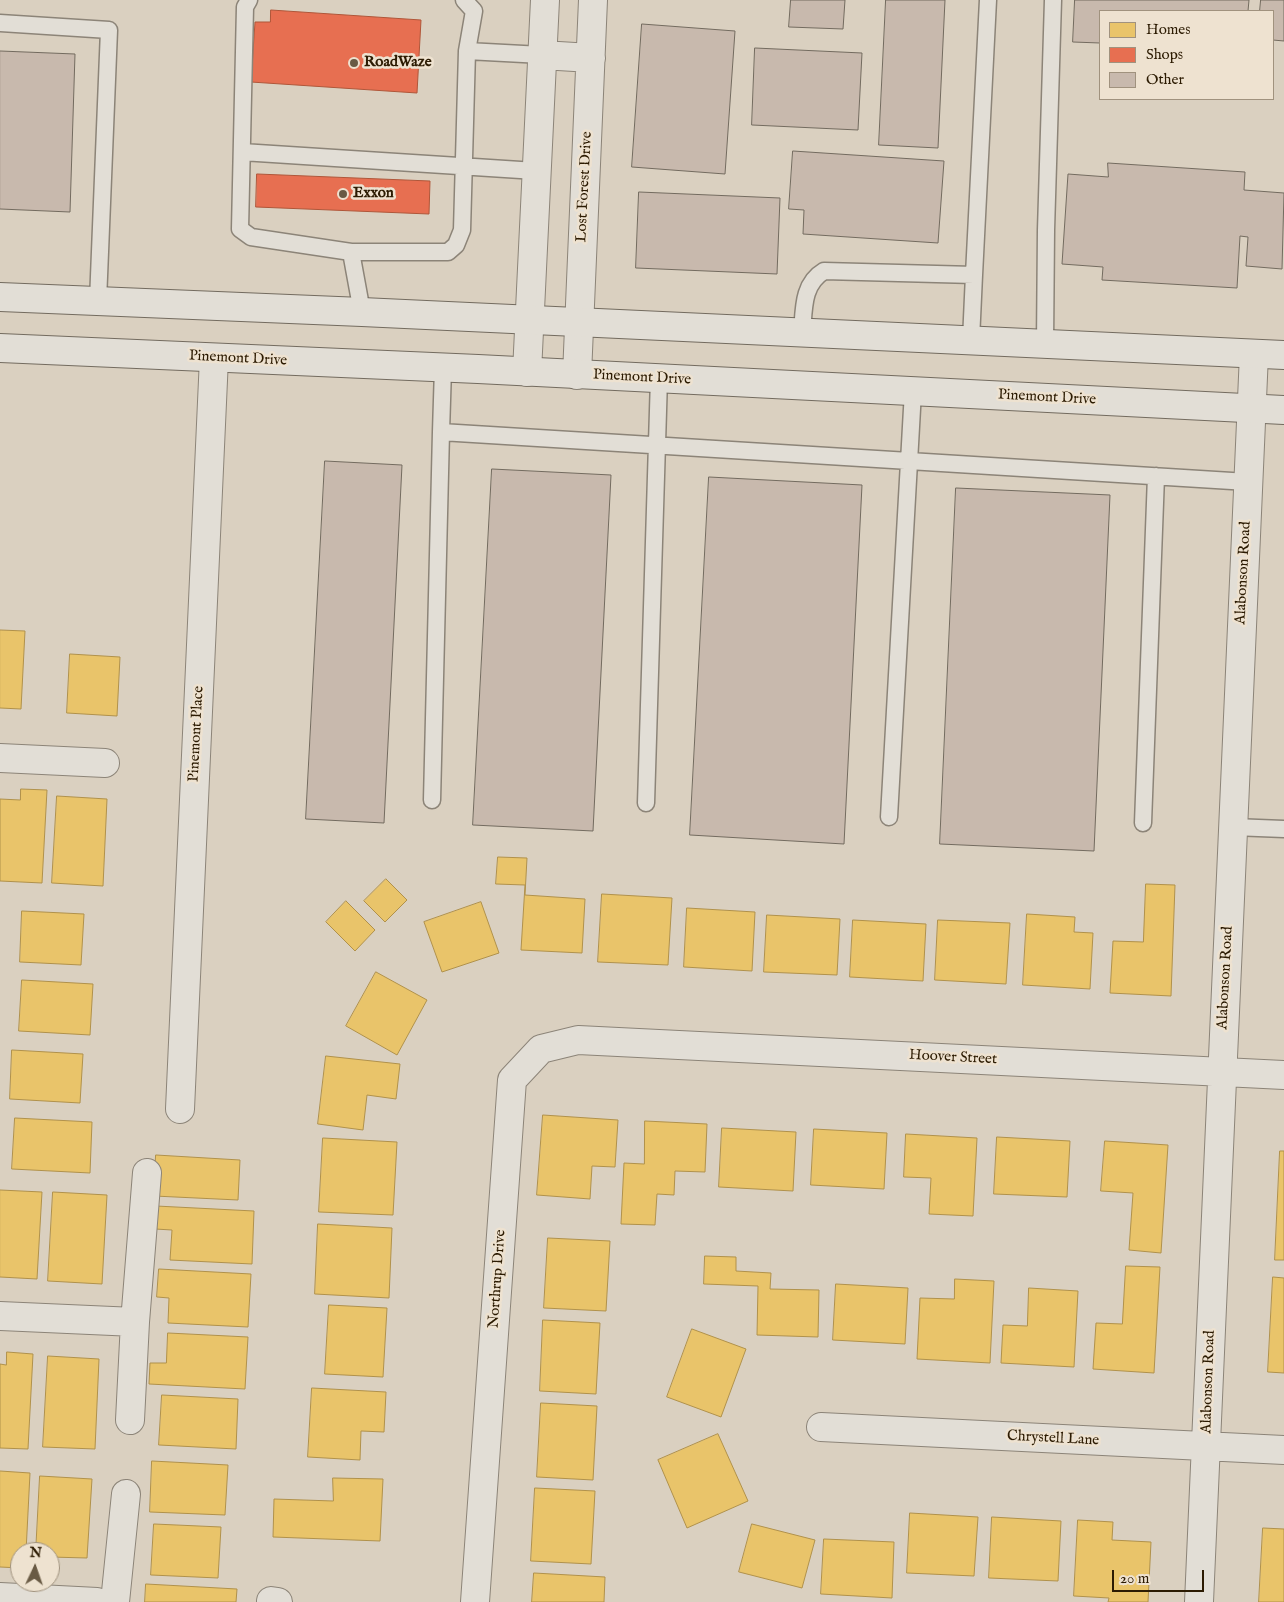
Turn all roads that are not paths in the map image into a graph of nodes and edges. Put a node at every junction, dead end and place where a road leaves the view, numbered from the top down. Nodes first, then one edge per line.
1 (249, 0) edge
2 (464, 0) edge
3 (545, 0) edge
4 (593, 0) edge
5 (988, 0) edge
6 (1053, 0) edge
7 (0, 23) edge
8 (467, 51) junction
9 (542, 55) junction
10 (591, 58) junction
11 (242, 152) junction
12 (464, 165) junction
13 (536, 171) junction
14 (351, 252) junction
15 (974, 275) junction
16 (0, 297) edge
17 (98, 301) junction
18 (362, 312) junction
19 (530, 320) junction
20 (579, 323) junction
21 (802, 333) junction
22 (971, 340) junction
23 (1045, 344) junction
24 (0, 348) edge
25 (1254, 354) junction
26 (1284, 355) edge
27 (214, 358) junction
28 (443, 368) junction
29 (528, 372) junction
30 (577, 375) junction
31 (659, 378) junction
32 (913, 391) junction
33 (1252, 408) junction
34 (1284, 410) edge
35 (441, 432) junction
36 (657, 445) junction
37 (908, 461) junction
38 (1156, 476) junction
39 (1248, 482) junction
40 (0, 758) edge
41 (104, 763) dead end
42 (432, 800) dead end
43 (646, 803) dead end
44 (889, 817) dead end
45 (1143, 823) dead end
46 (1233, 826) junction
47 (1284, 830) edge
48 (622, 1042) joint
49 (1222, 1072) junction
50 (1284, 1075) edge
51 (180, 1110) dead end
52 (147, 1173) dead end
53 (0, 1316) edge
54 (135, 1322) junction
55 (130, 1420) dead end
56 (821, 1427) dead end
57 (1206, 1446) junction
58 (1284, 1450) edge
59 (126, 1494) dead end
60 (0, 1597) edge
61 (271, 1601) edge
62 (97, 1602) edge
63 (115, 1602) edge
64 (278, 1602) edge
65 (474, 1602) edge
66 (1199, 1602) edge

1 - 11 lane
2 - 8 lane
3 - 9 street
4 - 10 street, Lost Forest Drive
5 - 15 lane
6 - 23 lane
7 - 17 lane
8 - 9 lane
8 - 12 lane
9 - 10 street
9 - 13 street
10 - 20 street, Lost Forest Drive
11 - 12 lane
11 - 14 lane
12 - 13 lane
12 - 14 lane
13 - 19 street
14 - 18 lane
15 - 21 lane
15 - 22 lane
16 - 17 street
17 - 18 street
18 - 19 street
19 - 20 street
19 - 29 street
20 - 21 street
20 - 30 street, Lost Forest Drive
21 - 22 street
22 - 23 street
23 - 25 street
24 - 27 street, Pinemont Drive
25 - 26 street
25 - 33 street, Alabonson Road
27 - 28 street, Pinemont Drive
27 - 51 street, Pinemont Place
28 - 29 street, Pinemont Drive
28 - 35 lane
29 - 30 street, Pinemont Drive
30 - 31 street, Pinemont Drive
31 - 32 street, Pinemont Drive
31 - 36 lane
32 - 33 street, Pinemont Drive
32 - 37 lane
33 - 34 street, Pinemont Drive
33 - 39 street, Alabonson Road
35 - 36 lane
35 - 42 lane
36 - 37 lane
36 - 43 lane
37 - 38 lane
37 - 44 lane
38 - 39 lane
38 - 45 lane
39 - 46 street, Alabonson Road
40 - 41 street
46 - 47 lane
46 - 49 street, Alabonson Road
48 - 49 street, Hoover Street
48 - 65 street, Northrup Drive
49 - 50 street, Hoover Street
49 - 57 street, Alabonson Road
52 - 54 street
53 - 54 street
54 - 55 street
56 - 57 street, Chrystell Lane
57 - 58 street, Chrystell Lane
57 - 66 street, Alabonson Road
59 - 63 street
60 - 62 street
61 - 64 street

